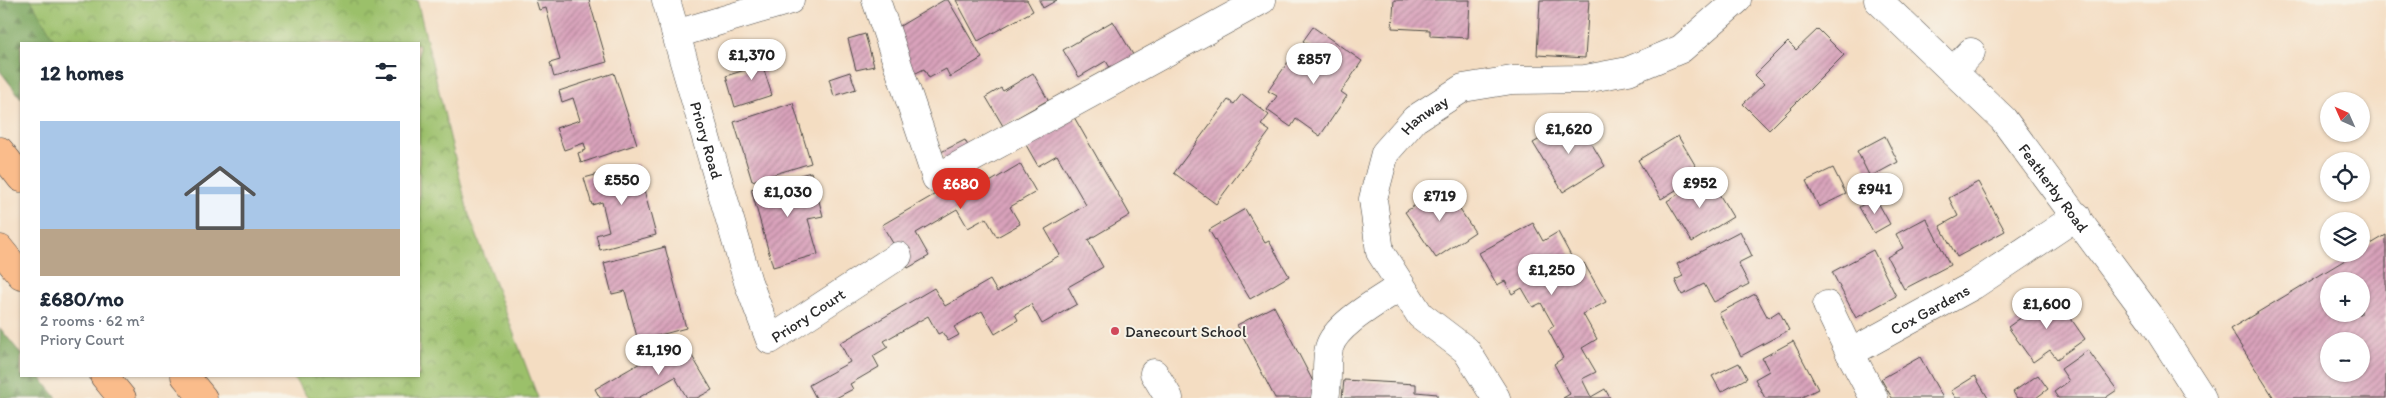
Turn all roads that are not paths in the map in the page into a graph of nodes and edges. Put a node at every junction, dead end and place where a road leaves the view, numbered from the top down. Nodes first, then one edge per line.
1 (666, 0) edge
2 (790, 0) edge
3 (876, 0) edge
4 (1262, 0) edge
5 (1737, 0) edge
6 (1878, 0) edge
7 (676, 34) junction
8 (0, 151) edge
9 (20, 177) edge
10 (2076, 216) junction
11 (0, 249) edge
12 (898, 256) dead end
13 (20, 274) edge
14 (748, 282) joint
15 (1401, 286) junction
16 (1826, 305) dead end
17 (1850, 353) junction
18 (1154, 373) dead end
19 (105, 377) edge
20 (186, 377) edge
21 (122, 398) edge
22 (203, 398) edge
23 (1169, 398) edge
24 (1325, 398) edge
25 (1496, 398) edge
26 (1874, 398) edge
27 (2202, 398) edge

1 - 7 street, Priory Road
2 - 7 street
3 - 4 street
5 - 15 street, Hanway
6 - 10 street, Featherby Road
7 - 14 street, Priory Road
8 - 9 main road
10 - 17 street, Cox Gardens
10 - 27 street, Featherby Road
11 - 13 main road
12 - 14 street, Priory Court
15 - 24 street
15 - 25 street, Hanway
16 - 17 street
17 - 26 street
18 - 23 street
19 - 21 main road
20 - 22 main road

